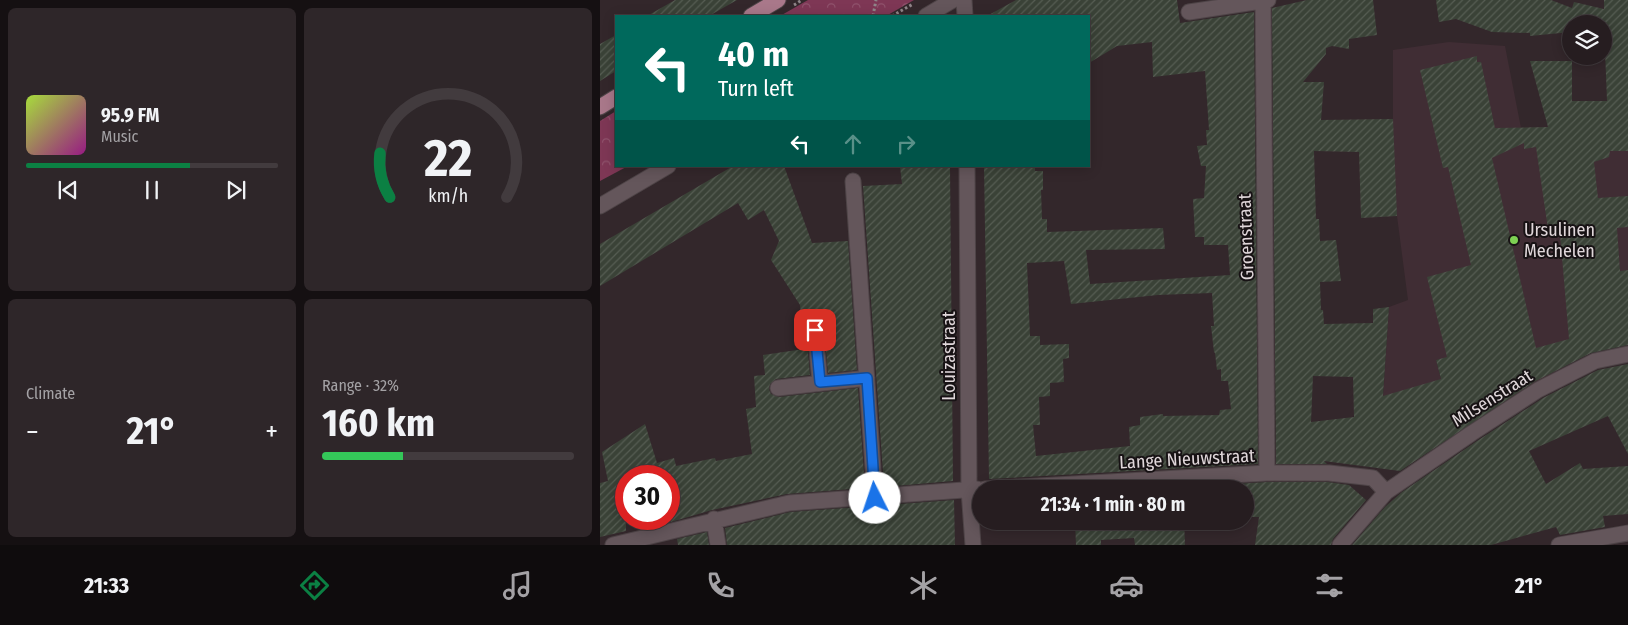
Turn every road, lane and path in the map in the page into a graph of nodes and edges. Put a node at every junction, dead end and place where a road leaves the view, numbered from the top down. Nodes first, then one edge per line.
1 (778, 0) edge
2 (876, 0) edge
3 (920, 0) edge
4 (953, 0) edge
5 (964, 0) edge
6 (1265, 0) edge
7 (1189, 12) dead end
8 (753, 15) edge
9 (874, 15) edge
10 (894, 15) edge
11 (928, 15) edge
12 (965, 15) edge
13 (615, 98) edge
14 (600, 107) edge
15 (666, 167) edge
16 (967, 167) edge
17 (853, 181) dead end
18 (600, 206) edge
19 (815, 330) dead end
20 (1628, 354) edge
21 (867, 378) junction
22 (820, 382) junction
23 (778, 388) dead end
24 (1267, 473) junction
25 (975, 480) edge
26 (1144, 480) edge
27 (972, 489) edge
28 (1386, 492) junction
29 (875, 498) junction
30 (714, 519) junction
31 (974, 530) edge
32 (1628, 533) edge
33 (613, 545) edge
34 (718, 545) edge
35 (973, 545) edge
36 (1340, 545) edge
37 (1559, 545) edge

1 - 8 main road
2 - 9 path
3 - 10 path
4 - 11 street
5 - 12 street
6 - 7 street
6 - 24 street, Groenstraat
13 - 14 main road
15 - 18 street
16 - 25 street, Louizastraat
17 - 21 street
19 - 22 street
20 - 28 street, Milsenstraat
21 - 22 street
21 - 29 street
22 - 23 street
24 - 26 street, Lange Nieuwstraat
24 - 28 street, Lange Nieuwstraat
27 - 29 street
28 - 36 street, Milsenstraat
29 - 30 street
30 - 33 street
30 - 34 street
31 - 35 street, Louizastraat
32 - 37 street

